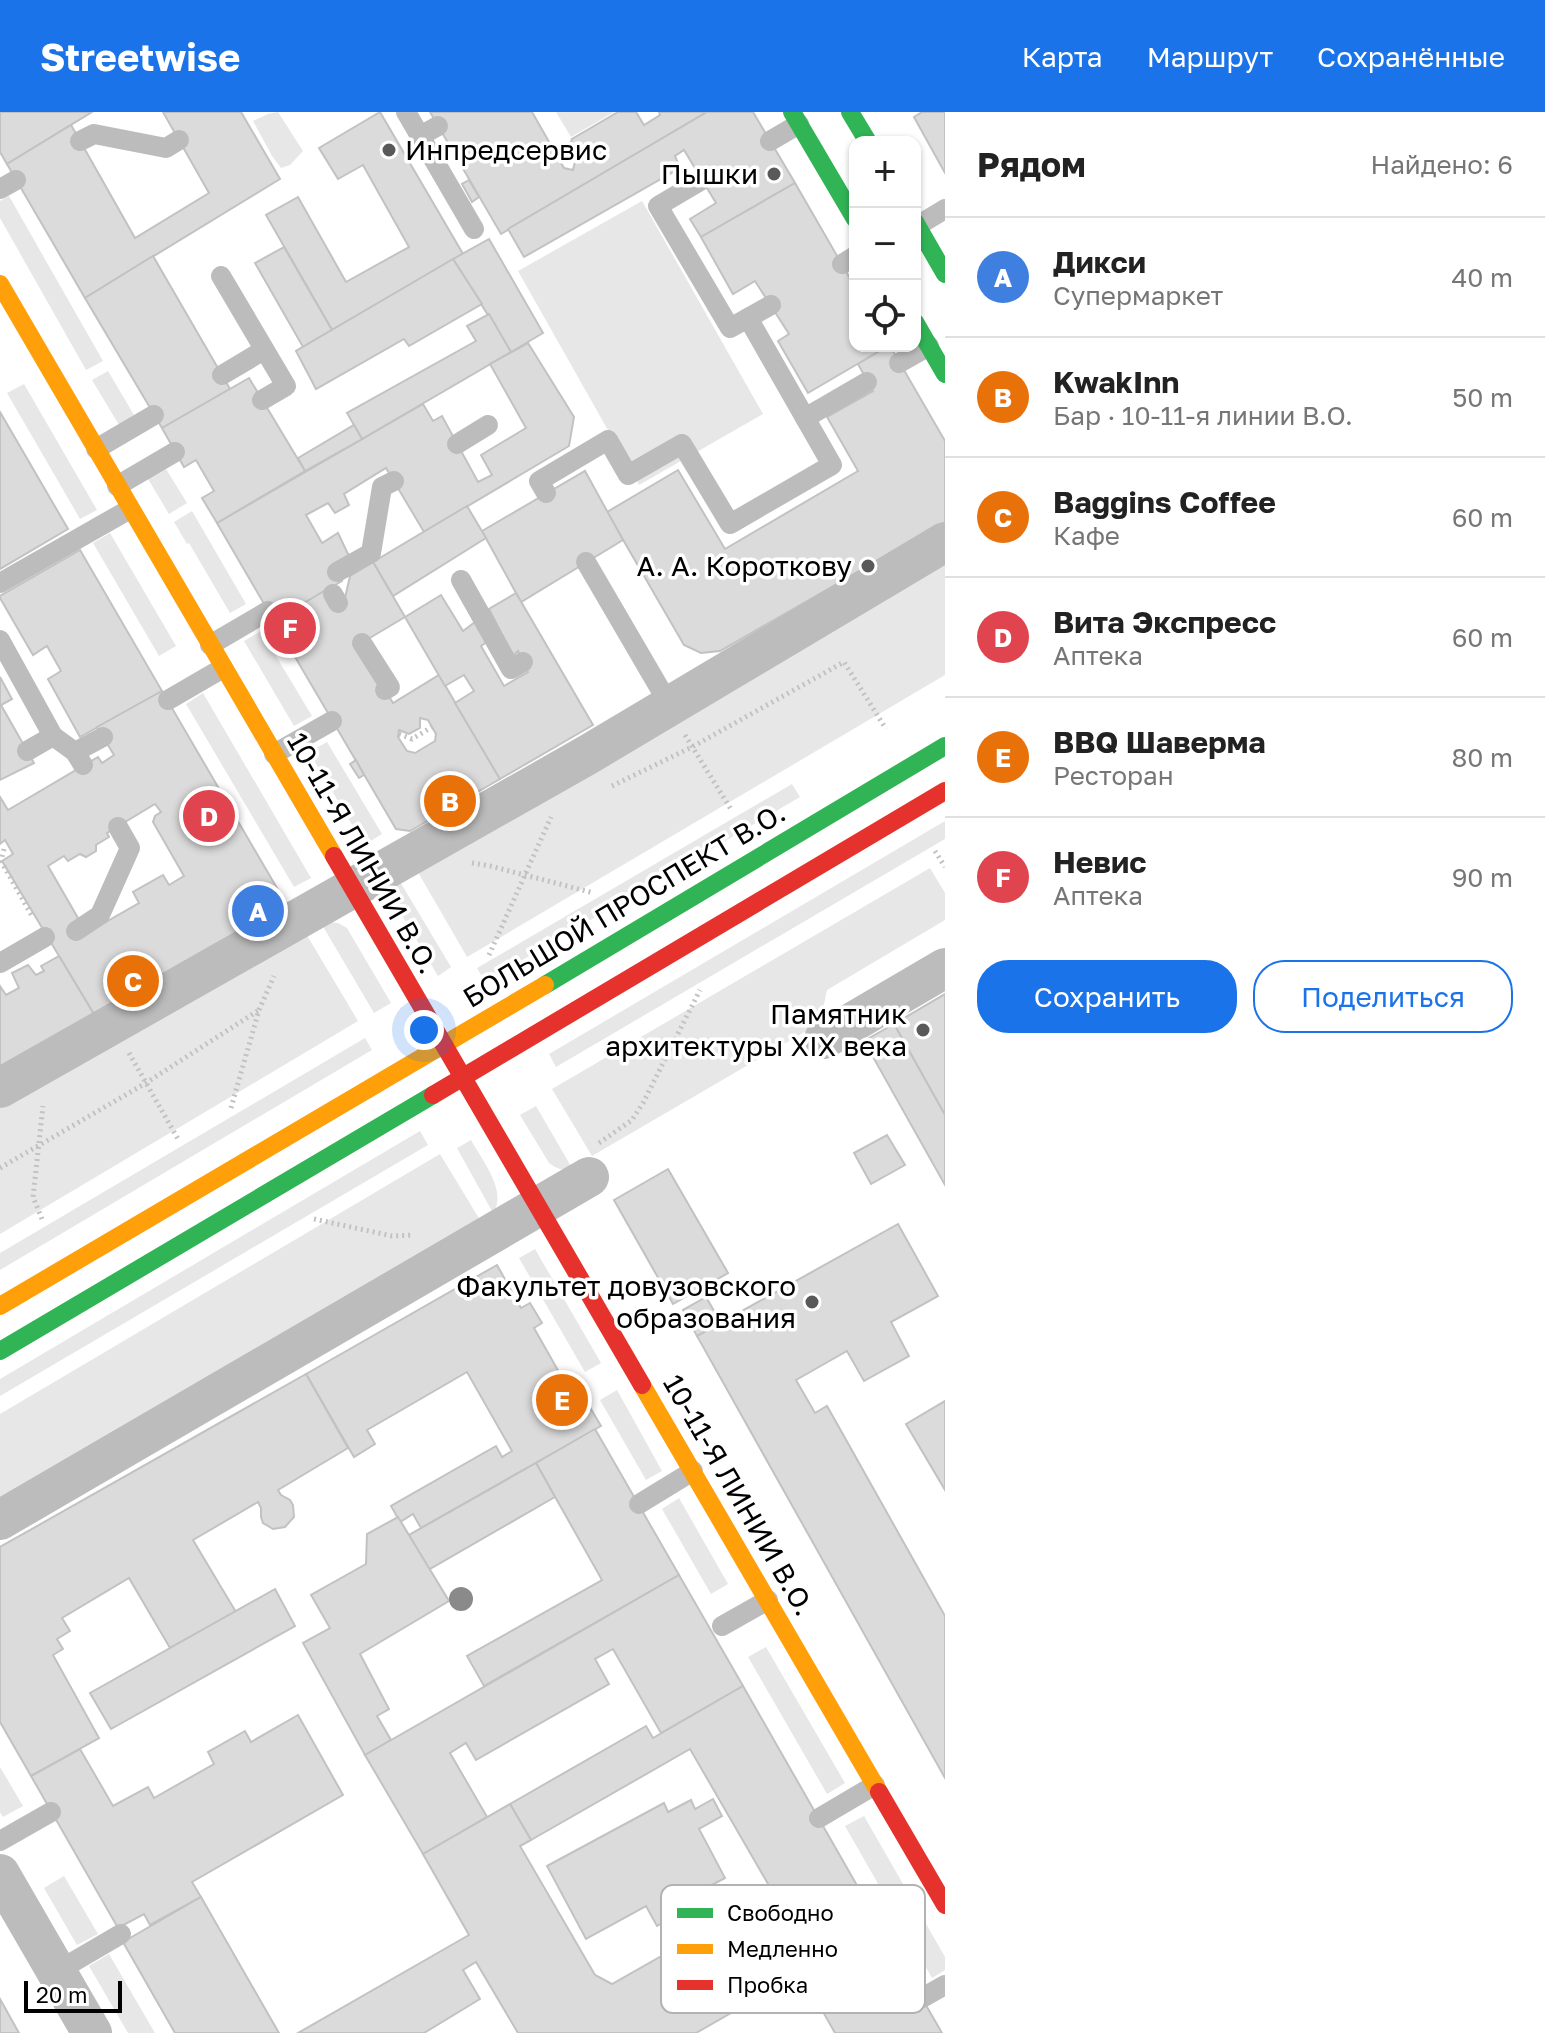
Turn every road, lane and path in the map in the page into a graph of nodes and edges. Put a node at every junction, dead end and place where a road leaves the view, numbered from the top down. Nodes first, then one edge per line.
1 (406, 112) edge
2 (850, 112) edge
3 (796, 118) edge
4 (864, 136) edge
5 (179, 140) dead end
6 (80, 141) dead end
7 (770, 141) dead end
8 (702, 180) dead end
9 (849, 209) edge
10 (945, 209) edge
11 (921, 221) edge
12 (474, 229) dead end
13 (921, 233) edge
14 (945, 274) edge
15 (221, 276) dead end
16 (0, 284) edge
17 (771, 305) dead end
18 (748, 318) junction
19 (921, 332) edge
20 (929, 346) junction
21 (264, 350) junction
22 (899, 363) dead end
23 (945, 374) edge
24 (222, 375) dead end
25 (867, 382) dead end
26 (262, 400) dead end
27 (154, 415) dead end
28 (805, 418) junction
29 (488, 425) dead end
30 (457, 444) dead end
31 (96, 449) junction
32 (175, 452) dead end
33 (394, 481) dead end
34 (117, 486) junction
35 (546, 493) dead end
36 (130, 509) junction
37 (945, 542) edge
38 (586, 562) dead end
39 (337, 572) dead end
40 (461, 580) dead end
41 (0, 583) edge
42 (268, 611) dead end
43 (0, 640) edge
44 (362, 643) dead end
45 (210, 645) junction
46 (523, 662) dead end
47 (223, 668) junction
48 (385, 690) dead end
49 (168, 700) dead end
50 (670, 706) junction
51 (332, 721) dead end
52 (432, 727) dead end
53 (886, 729) dead end
54 (399, 734) dead end
55 (53, 736) junction
56 (103, 737) dead end
57 (945, 746) edge
58 (692, 747) junction
59 (27, 751) dead end
60 (274, 754) junction
61 (945, 791) edge
62 (732, 811) dead end
63 (552, 815) dead end
64 (118, 827) dead end
65 (4, 849) dead end
66 (935, 851) dead end
67 (467, 863) dead end
68 (945, 867) edge
69 (526, 875) junction
70 (351, 888) junction
71 (594, 893) dead end
72 (76, 931) dead end
73 (45, 937) joint
74 (489, 955) dead end
75 (0, 963) edge
76 (945, 968) edge
77 (277, 971) dead end
78 (700, 990) dead end
79 (259, 1010) junction
80 (108, 1018) junction
81 (824, 1039) dead end
82 (444, 1045) junction
83 (463, 1078) junction
84 (146, 1083) junction
85 (0, 1088) edge
86 (45, 1092) dead end
87 (231, 1108) dead end
88 (178, 1139) dead end
89 (38, 1146) junction
90 (589, 1163) joint
91 (0, 1168) edge
92 (539, 1206) junction
93 (42, 1219) dead end
94 (314, 1219) dead end
95 (419, 1235) dead end
96 (0, 1306) edge
97 (0, 1351) edge
98 (693, 1471) junction
99 (639, 1504) dead end
100 (0, 1520) edge
101 (768, 1600) junction
102 (722, 1626) dead end
103 (875, 1785) junction
104 (51, 1812) dead end
105 (819, 1818) dead end
106 (0, 1841) edge
107 (0, 1874) edge
108 (945, 1905) edge
109 (121, 1934) dead end
110 (56, 1972) junction
111 (945, 1985) edge
112 (925, 1996) edge
113 (92, 2033) edge

1 - 12 lane
2 - 4 main road
3 - 7 lane
3 - 9 main road
5 - 6 lane
8 - 18 lane
10 - 11 lane
13 - 14 main road
15 - 21 lane
16 - 31 main road, 10-11-Я ЛИНИИ В.О.
17 - 18 lane
18 - 28 lane
19 - 20 main road
20 - 22 lane
20 - 23 main road
21 - 24 lane
21 - 26 lane
25 - 28 lane
27 - 31 lane
28 - 35 lane
29 - 30 lane
31 - 34 main road, 10-11-Я ЛИНИИ В.О.
32 - 34 lane
33 - 39 lane
34 - 36 main road, 10-11-Я ЛИНИИ В.О.
36 - 41 lane
36 - 45 main road, 10-11-Я ЛИНИИ В.О.
37 - 50 street
38 - 50 lane
40 - 46 lane
42 - 45 lane
43 - 55 lane
44 - 48 lane
45 - 47 main road, 10-11-Я ЛИНИИ В.О.
47 - 49 lane
47 - 60 main road, 10-11-Я ЛИНИИ В.О.
50 - 58 path
50 - 70 street
51 - 60 lane
52 - 54 path
53 - 58 path
55 - 56 lane
55 - 59 lane
57 - 82 main road, БОЛЬШОЙ ПРОСПЕКТ В.О.
58 - 62 path
60 - 70 main road, 10-11-Я ЛИНИИ В.О.
61 - 83 main road
63 - 69 path
64 - 72 lane
65 - 73 path
66 - 68 path
67 - 69 path
69 - 71 path
69 - 74 path
70 - 80 street
70 - 82 main road, 10-11-Я ЛИНИИ В.О.
73 - 75 lane
76 - 81 street
77 - 79 path
78 - 90 path
79 - 84 path
79 - 87 path
80 - 84 path
80 - 85 street
82 - 83 main road, 10-11-Я ЛИНИИ В.О.
82 - 96 main road, БОЛЬШОЙ ПРОСПЕКТ В.О.
83 - 92 main road, 10-11-Я ЛИНИИ В.О.
83 - 97 main road
84 - 88 path
84 - 89 path
86 - 89 path
89 - 91 path
89 - 93 path
90 - 92 street
92 - 98 main road, 10-11-Я ЛИНИИ В.О.
92 - 100 street
94 - 95 path
98 - 99 lane
98 - 101 main road, 10-11-Я ЛИНИИ В.О.
101 - 102 lane
101 - 103 main road, 10-11-Я ЛИНИИ В.О.
103 - 105 lane
103 - 108 main road, 10-11-Я ЛИНИИ В.О.
104 - 106 lane
107 - 110 street
109 - 110 lane
110 - 113 street
111 - 112 lane

